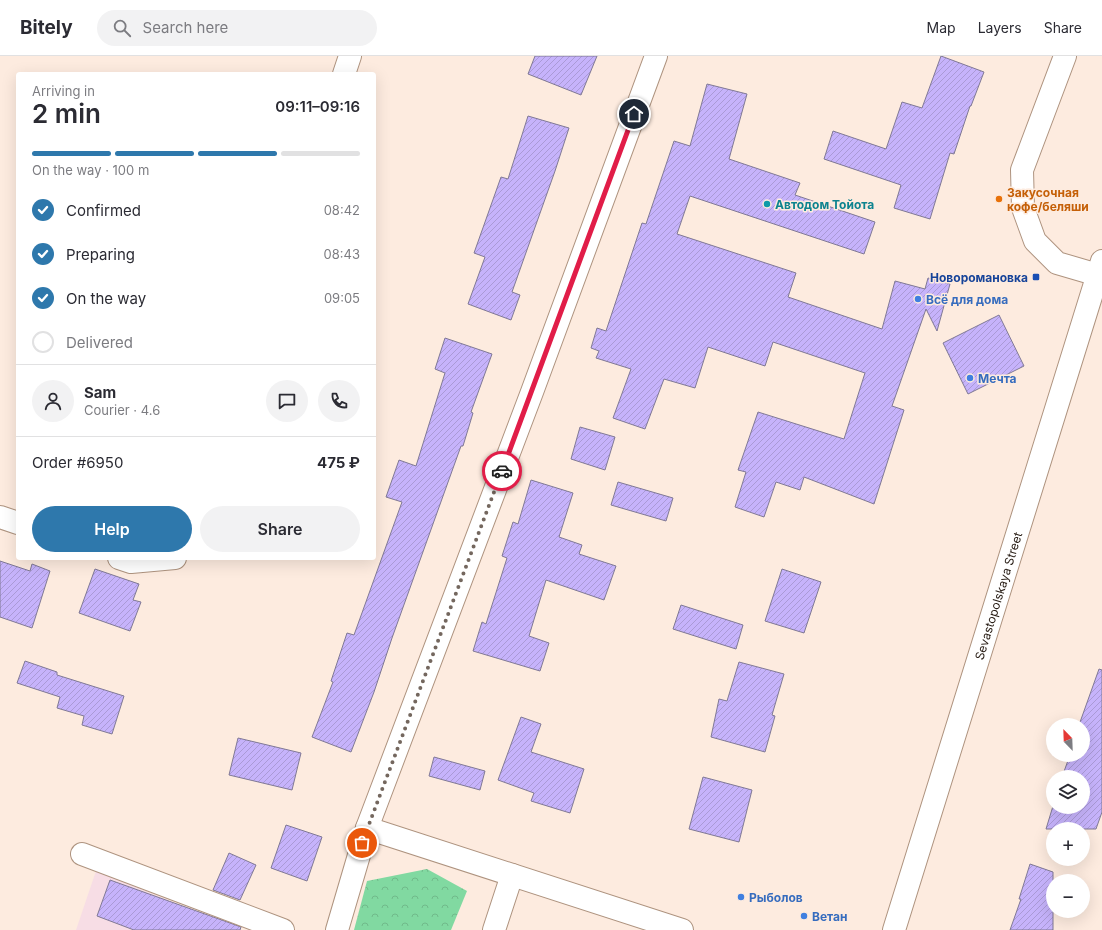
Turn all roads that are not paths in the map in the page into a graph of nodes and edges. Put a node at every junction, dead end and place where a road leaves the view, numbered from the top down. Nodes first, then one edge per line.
1 (350, 56) edge
2 (656, 56) edge
3 (1065, 56) edge
4 (345, 72) edge
5 (1100, 268) edge
6 (0, 517) edge
7 (16, 522) edge
8 (125, 560) edge
9 (153, 560) edge
10 (367, 828) junction
11 (82, 854) dead end
12 (512, 875) junction
13 (283, 930) edge
14 (337, 930) edge
15 (494, 930) edge
16 (682, 930) edge
17 (894, 930) edge

1 - 4 street
2 - 10 street
3 - 5 street
5 - 17 street, Sevastopolskaya Street
6 - 7 street
8 - 9 street
10 - 12 street
10 - 14 street
11 - 13 street
12 - 15 street
12 - 16 street

